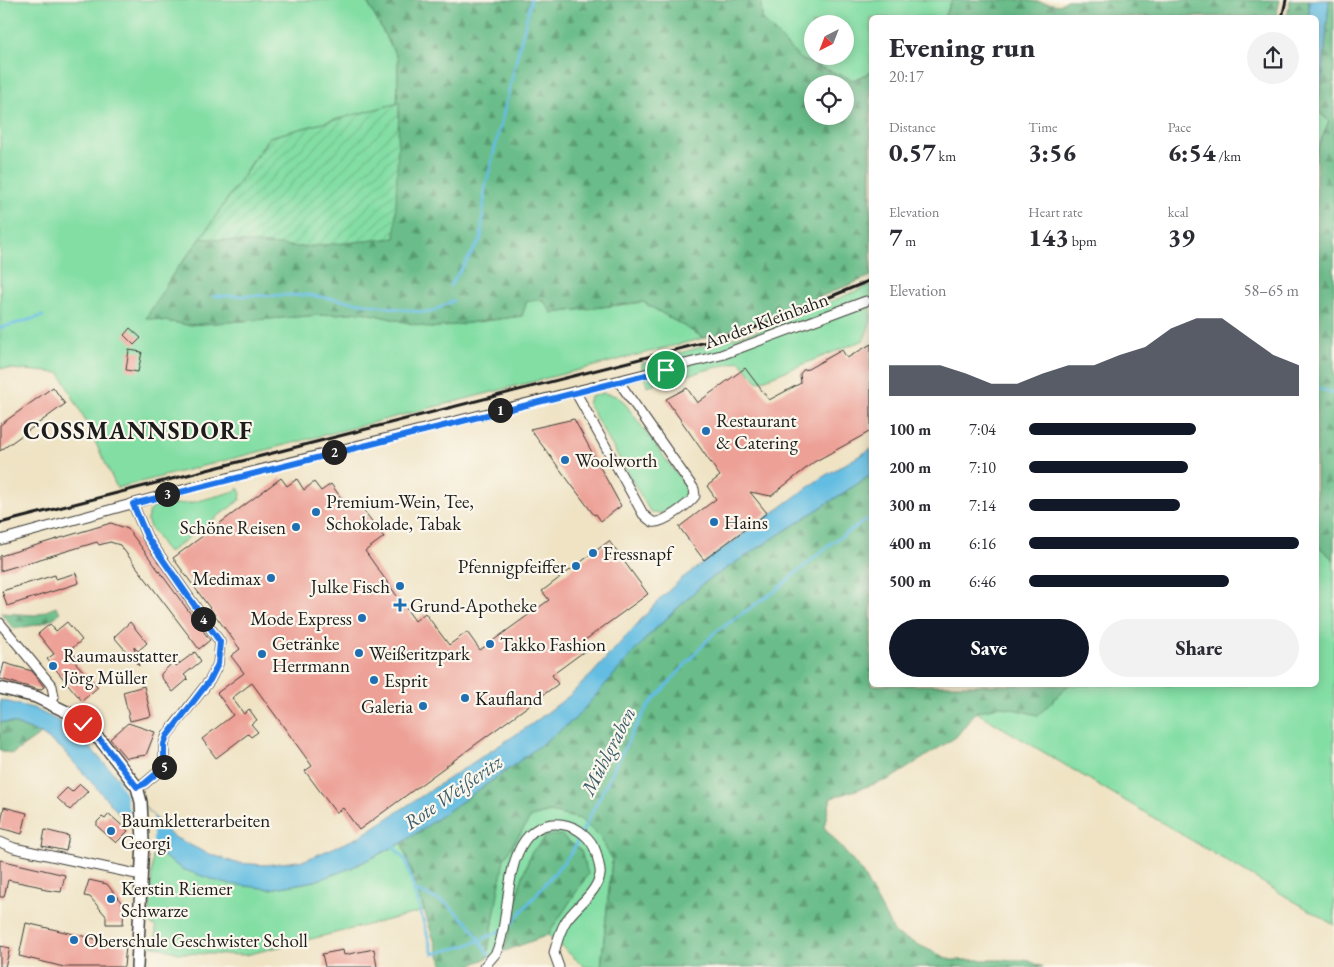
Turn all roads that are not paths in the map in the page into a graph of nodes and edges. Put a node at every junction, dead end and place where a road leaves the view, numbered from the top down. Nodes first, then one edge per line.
1 (866, 301) dead end
2 (619, 382) junction
3 (575, 391) junction
4 (133, 504) junction
5 (0, 540) edge
6 (0, 623) edge
7 (0, 688) edge
8 (51, 703) junction
9 (137, 787) junction
10 (0, 842) edge
11 (141, 875) junction
12 (137, 967) edge
13 (484, 967) edge
14 (559, 967) edge

1 - 2 street, An der Kleinbahn
2 - 3 street, An der Kleinbahn
2 - 3 street
3 - 4 street, An der Kleinbahn
4 - 5 street, An der Kleinbahn
4 - 9 street
6 - 8 street
7 - 8 street
8 - 9 street
9 - 11 street
10 - 11 street
11 - 12 street
13 - 14 street

